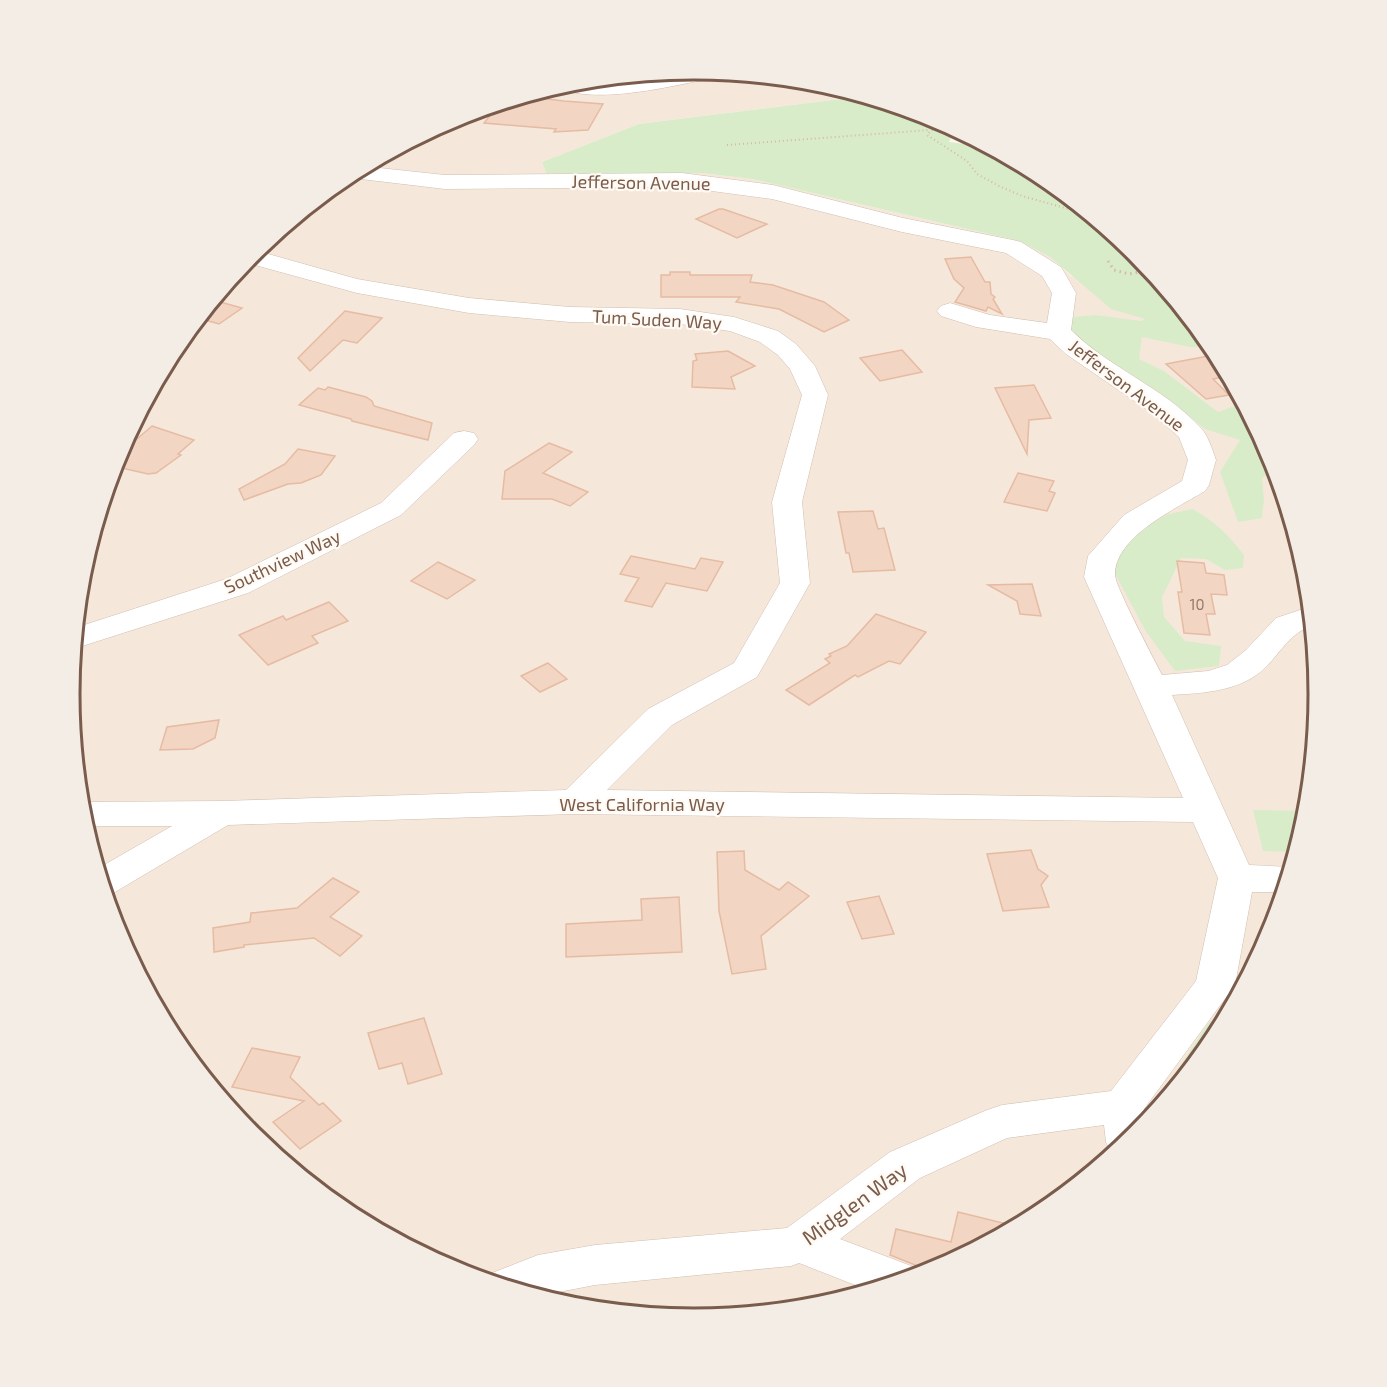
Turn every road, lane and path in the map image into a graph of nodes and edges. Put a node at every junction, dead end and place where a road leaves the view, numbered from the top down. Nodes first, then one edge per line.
1 (662, 81) edge
2 (600, 87) edge
3 (934, 129) edge
4 (931, 130) junction
5 (727, 145) dead end
6 (367, 174) edge
7 (1072, 210) edge
8 (259, 259) edge
9 (1108, 261) dead end
10 (1140, 272) edge
11 (950, 311) dead end
12 (1058, 332) junction
13 (464, 439) dead end
14 (1303, 618) edge
15 (83, 636) edge
16 (1151, 686) junction
17 (575, 802) junction
18 (1204, 810) junction
19 (221, 813) junction
20 (91, 814) edge
21 (1236, 878) junction
22 (108, 879) edge
23 (1279, 879) edge
24 (1125, 1124) edge
25 (800, 1244) junction
26 (886, 1277) edge
27 (520, 1282) edge

1 - 2 street
3 - 4 path
4 - 5 path
4 - 7 path
6 - 12 street, Jefferson Avenue
8 - 17 street, Tum Suden Way
9 - 10 path
11 - 12 street
12 - 16 street, Jefferson Avenue
13 - 15 street, Southview Way
14 - 16 street
16 - 18 street, Jefferson Avenue
17 - 18 street, West California Way
17 - 19 street, West California Way
18 - 21 street, Jefferson Avenue
19 - 20 street, West California Way
19 - 22 street
21 - 23 street
21 - 24 street
24 - 25 street, Midglen Way
25 - 26 street
25 - 27 street, Midglen Way

